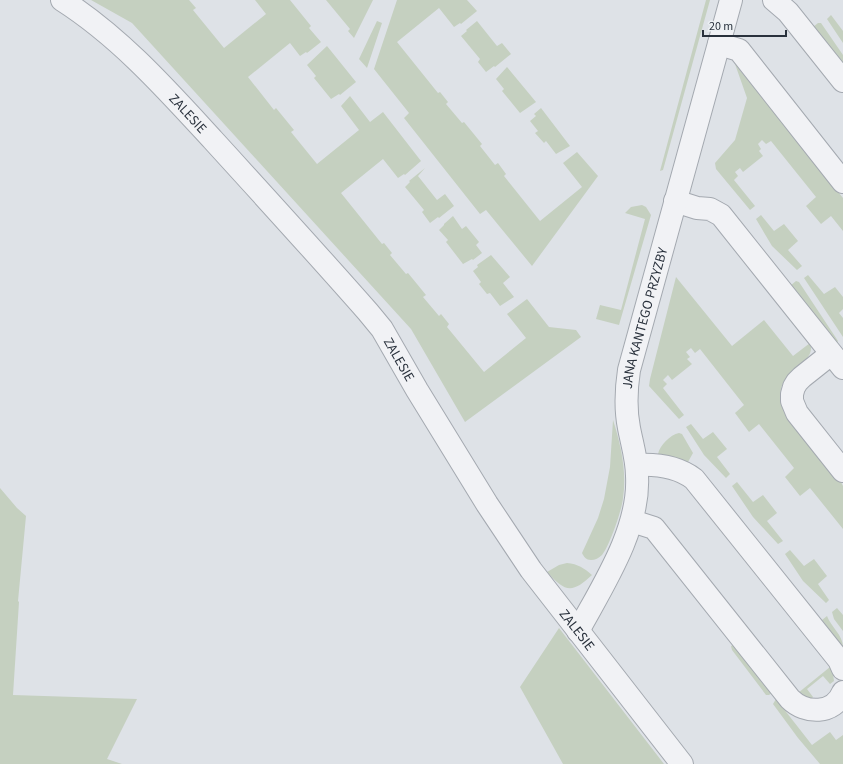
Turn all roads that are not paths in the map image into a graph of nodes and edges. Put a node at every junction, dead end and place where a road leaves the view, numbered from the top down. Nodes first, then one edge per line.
1 (62, 0) edge
2 (730, 0) edge
3 (774, 0) edge
4 (719, 44) junction
5 (843, 81) edge
6 (843, 182) edge
7 (675, 201) junction
8 (837, 361) edge
9 (636, 465) junction
10 (843, 471) edge
11 (632, 521) junction
12 (578, 631) junction
13 (843, 669) edge
14 (843, 692) edge
15 (682, 764) edge

1 - 12 street, ZALESIE
2 - 4 street, JANA KANTEGO PRZYZBY
3 - 5 street
4 - 6 street
4 - 7 street, JANA KANTEGO PRZYZBY
7 - 8 street
7 - 9 street, JANA KANTEGO PRZYZBY
8 - 10 street
9 - 11 street, JANA KANTEGO PRZYZBY
9 - 13 street
11 - 12 street, JANA KANTEGO PRZYZBY
11 - 14 street
12 - 15 street, ZALESIE

